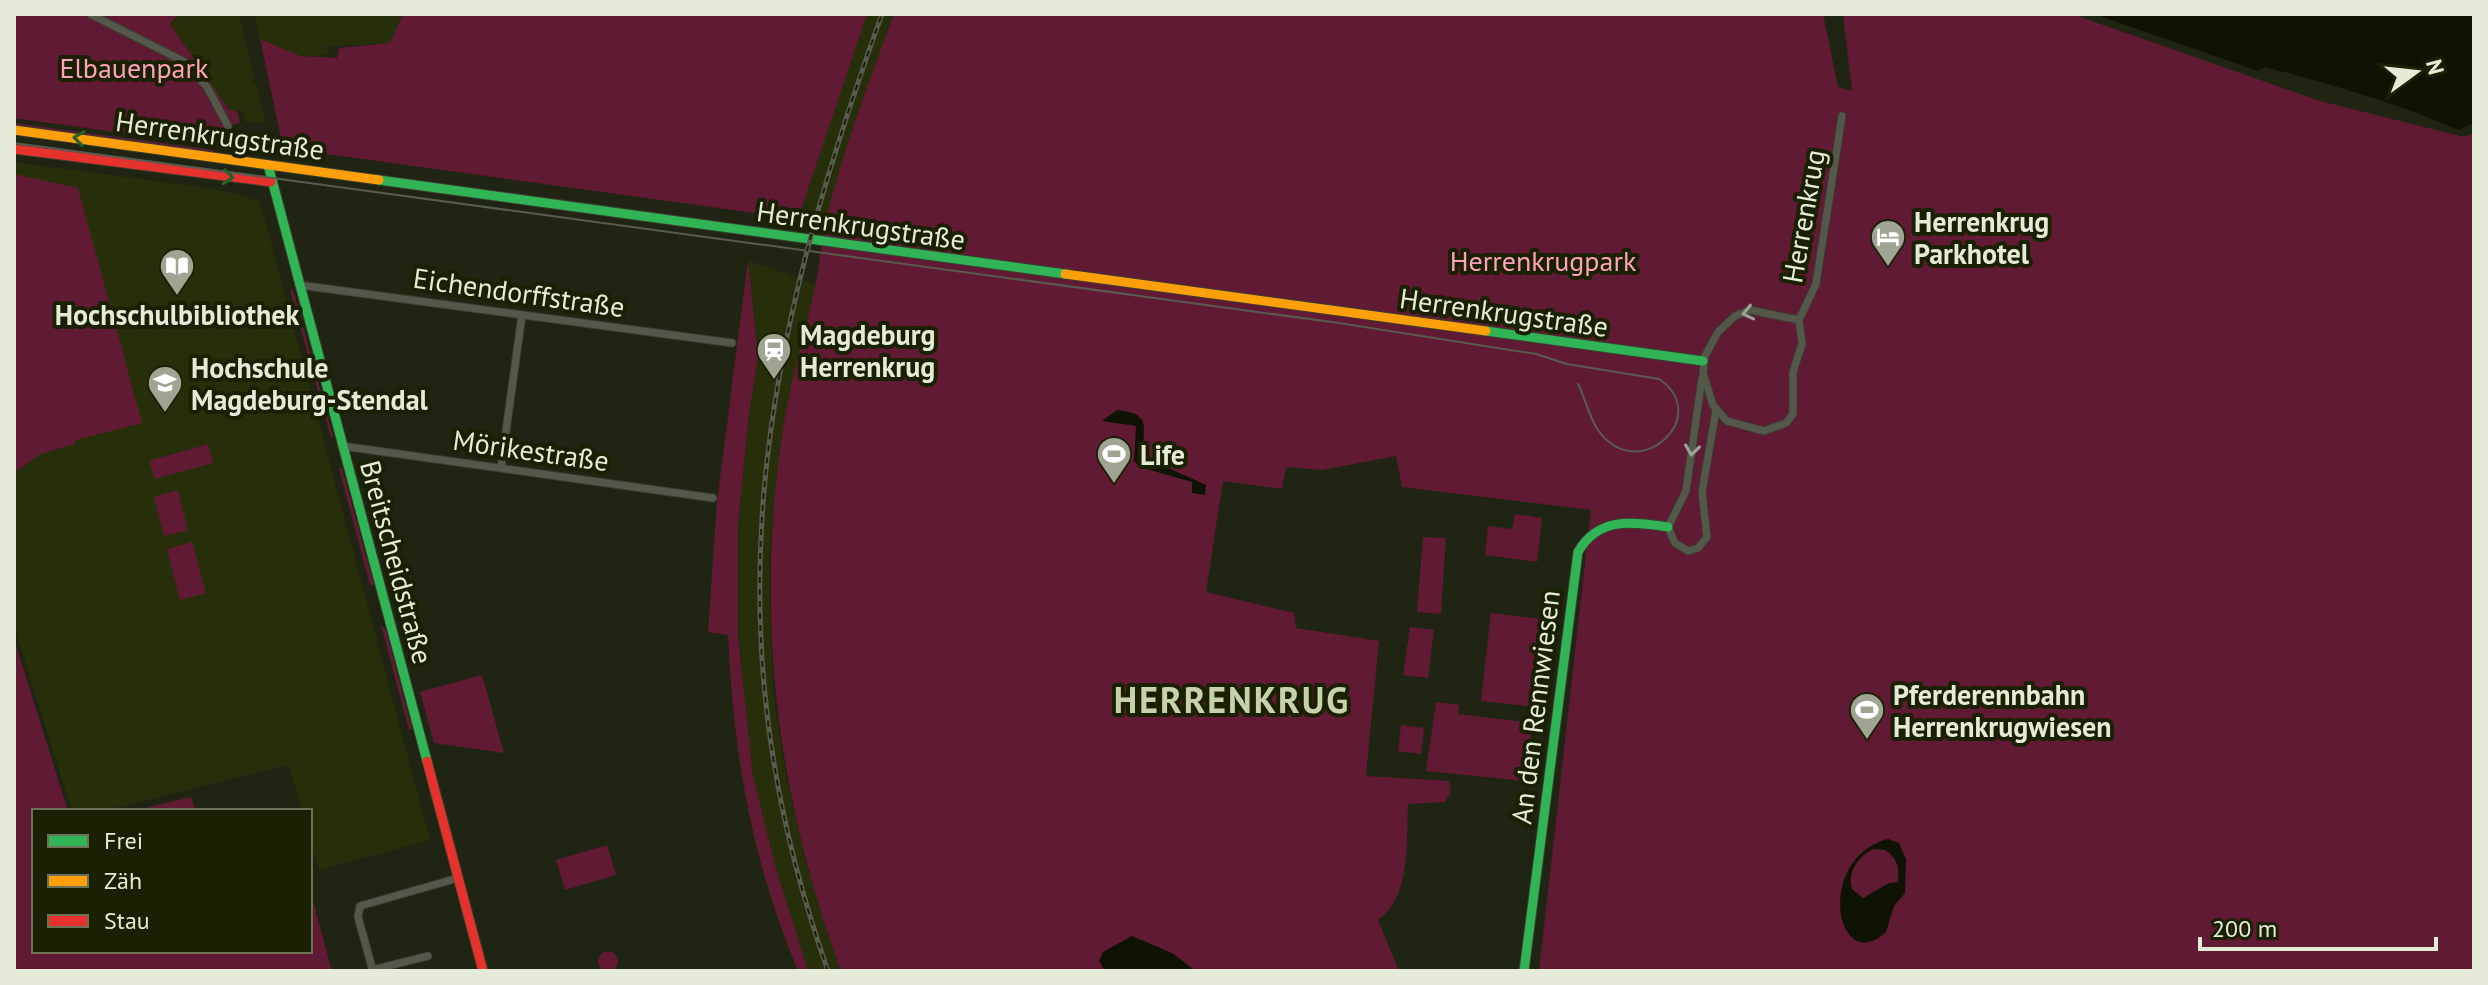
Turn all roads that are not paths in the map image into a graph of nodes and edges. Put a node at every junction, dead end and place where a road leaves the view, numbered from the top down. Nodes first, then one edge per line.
1 (90, 14) edge
2 (1842, 116) dead end
3 (228, 126) dead end
4 (14, 130) edge
5 (14, 149) edge
6 (268, 165) junction
7 (271, 182) junction
8 (299, 285) junction
9 (522, 315) junction
10 (1799, 320) junction
11 (732, 343) dead end
12 (1703, 361) junction
13 (1703, 373) junction
14 (1716, 410) junction
15 (342, 446) junction
16 (501, 467) junction
17 (713, 498) dead end
18 (1668, 527) junction
19 (458, 878) junction
20 (428, 956) dead end
21 (372, 971) edge
22 (483, 971) edge
23 (1524, 971) edge

1 - 3 street
2 - 10 street, Herrenkrug
6 -> 4 street, Herrenkrugstraße
5 -> 7 street, Herrenkrugstraße
6 - 7 street, Breitscheidstraße
6 - 12 street, Herrenkrugstraße
7 - 8 street, Breitscheidstraße
8 - 9 street, Eichendorffstraße
8 - 15 street, Breitscheidstraße
9 - 11 street, Eichendorffstraße
9 - 16 street
10 -> 12 street, Herrenkrug
10 - 14 street, Herrenkrug
12 - 13 street
13 - 14 street
13 -> 18 street
14 - 18 street
15 - 16 street, Mörikestraße
15 - 19 street, Breitscheidstraße
16 - 17 street, Mörikestraße
18 - 23 street, An den Rennwiesen
19 - 21 street
19 - 22 street, Breitscheidstraße
20 - 21 street

